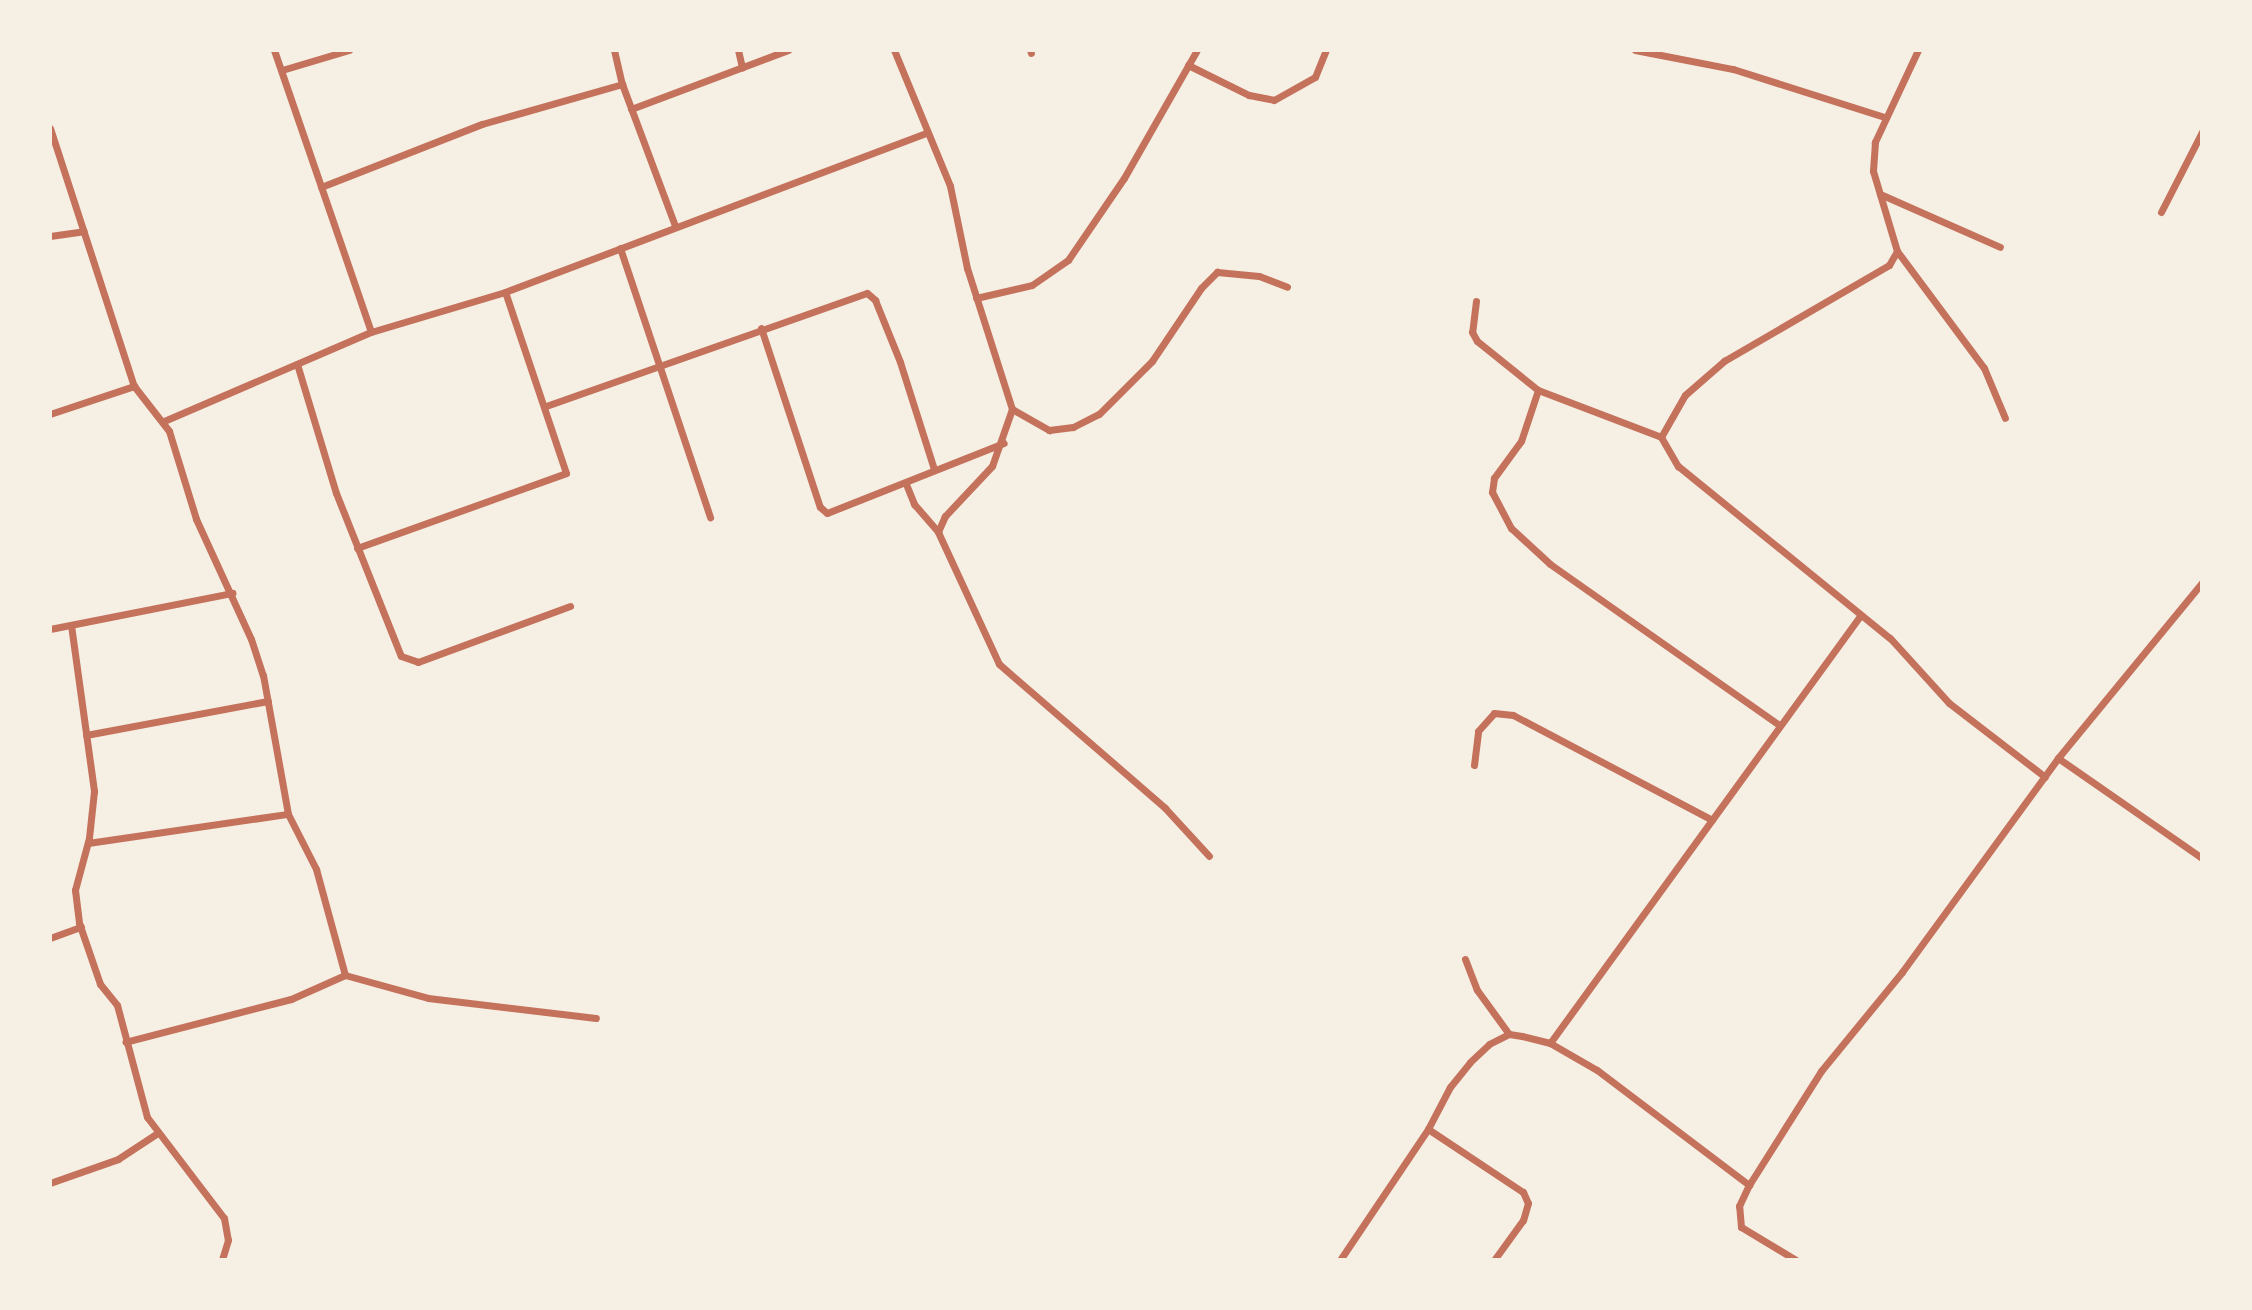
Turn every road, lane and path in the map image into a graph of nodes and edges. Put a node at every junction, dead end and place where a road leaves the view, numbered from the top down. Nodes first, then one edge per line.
1 (274, 50) edge
2 (349, 50) edge
3 (614, 50) edge
4 (738, 50) edge
5 (788, 50) edge
6 (894, 50) edge
7 (1197, 50) edge
8 (1326, 50) edge
9 (1635, 50) edge
10 (1918, 50) edge
11 (1188, 65) junction
12 (742, 68) junction
13 (282, 70) junction
14 (622, 84) junction
15 (631, 109) junction
16 (1884, 117) junction
17 (50, 128) edge
18 (2202, 132) edge
19 (926, 133) junction
20 (321, 187) junction
21 (1880, 194) junction
22 (2161, 212) dead end
23 (675, 226) junction
24 (84, 231) junction
25 (50, 236) edge
26 (2000, 247) dead end
27 (620, 248) junction
28 (1897, 251) junction
29 (1287, 287) dead end
30 (505, 292) junction
31 (976, 298) junction
32 (1476, 301) dead end
33 (761, 328) junction
34 (371, 332) junction
35 (658, 363) junction
36 (297, 364) junction
37 (134, 386) junction
38 (1538, 390) junction
39 (546, 406) junction
40 (1012, 409) junction
41 (50, 414) edge
42 (2005, 418) dead end
43 (164, 421) junction
44 (1661, 437) junction
45 (1004, 443) junction
46 (934, 469) junction
47 (906, 484) junction
48 (710, 517) dead end
49 (938, 532) junction
50 (357, 548) junction
51 (2202, 583) edge
52 (232, 593) junction
53 (570, 606) dead end
54 (1860, 616) junction
55 (71, 625) junction
56 (50, 629) edge
57 (268, 701) junction
58 (1779, 725) junction
59 (86, 735) junction
60 (2058, 758) junction
61 (1474, 765) dead end
62 (2045, 777) junction
63 (288, 814) junction
64 (1712, 820) junction
65 (88, 843) junction
66 (1209, 856) dead end
67 (2202, 858) edge
68 (81, 927) junction
69 (50, 938) edge
70 (1465, 959) dead end
71 (345, 975) junction
72 (596, 1018) dead end
73 (1509, 1034) junction
74 (125, 1042) junction
75 (1550, 1043) junction
76 (1428, 1129) junction
77 (156, 1134) junction
78 (50, 1183) edge
79 (1749, 1185) junction
80 (222, 1260) edge
81 (1340, 1260) edge
82 (1494, 1260) edge
83 (1796, 1260) edge

1 - 13 street
2 - 13 street
3 - 14 street
4 - 12 street
5 - 12 street
6 - 19 street
7 - 11 street
8 - 11 street
9 - 16 street
10 - 16 street
11 - 31 street
12 - 15 street
13 - 20 street
14 - 15 street
14 - 20 street
15 - 23 street
16 - 21 street
17 - 24 street
18 - 22 street
19 - 23 street
19 - 31 street
20 - 34 street
21 - 26 street
21 - 28 street
23 - 27 street
24 - 25 street
24 - 37 street
27 - 30 street
27 - 35 street
28 - 42 street
28 - 44 street
29 - 40 street
30 - 34 street
30 - 39 street
31 - 40 street
32 - 38 street
33 - 35 street
33 - 46 street
33 - 47 street
34 - 36 street
35 - 39 street
35 - 48 street
36 - 43 street
36 - 50 street
37 - 41 street
37 - 43 street
38 - 44 street
38 - 58 street
39 - 50 street
40 - 45 street
43 - 52 street
44 - 54 street
45 - 46 street
45 - 49 street
46 - 47 street
47 - 49 street
49 - 66 street
50 - 53 street
51 - 60 street
52 - 55 street
52 - 57 street
54 - 58 street
54 - 62 street
55 - 56 street
55 - 59 street
57 - 59 street
57 - 63 street
58 - 64 street
59 - 65 street
60 - 62 street
60 - 67 street
61 - 64 street
62 - 79 street
63 - 65 street
63 - 71 street
64 - 75 street
65 - 68 street
68 - 69 street
68 - 74 street
70 - 73 street
71 - 72 street
71 - 74 street
73 - 75 street
73 - 76 street
74 - 77 street
75 - 79 street
76 - 81 street
76 - 82 street
77 - 78 street
77 - 80 street
79 - 83 street

